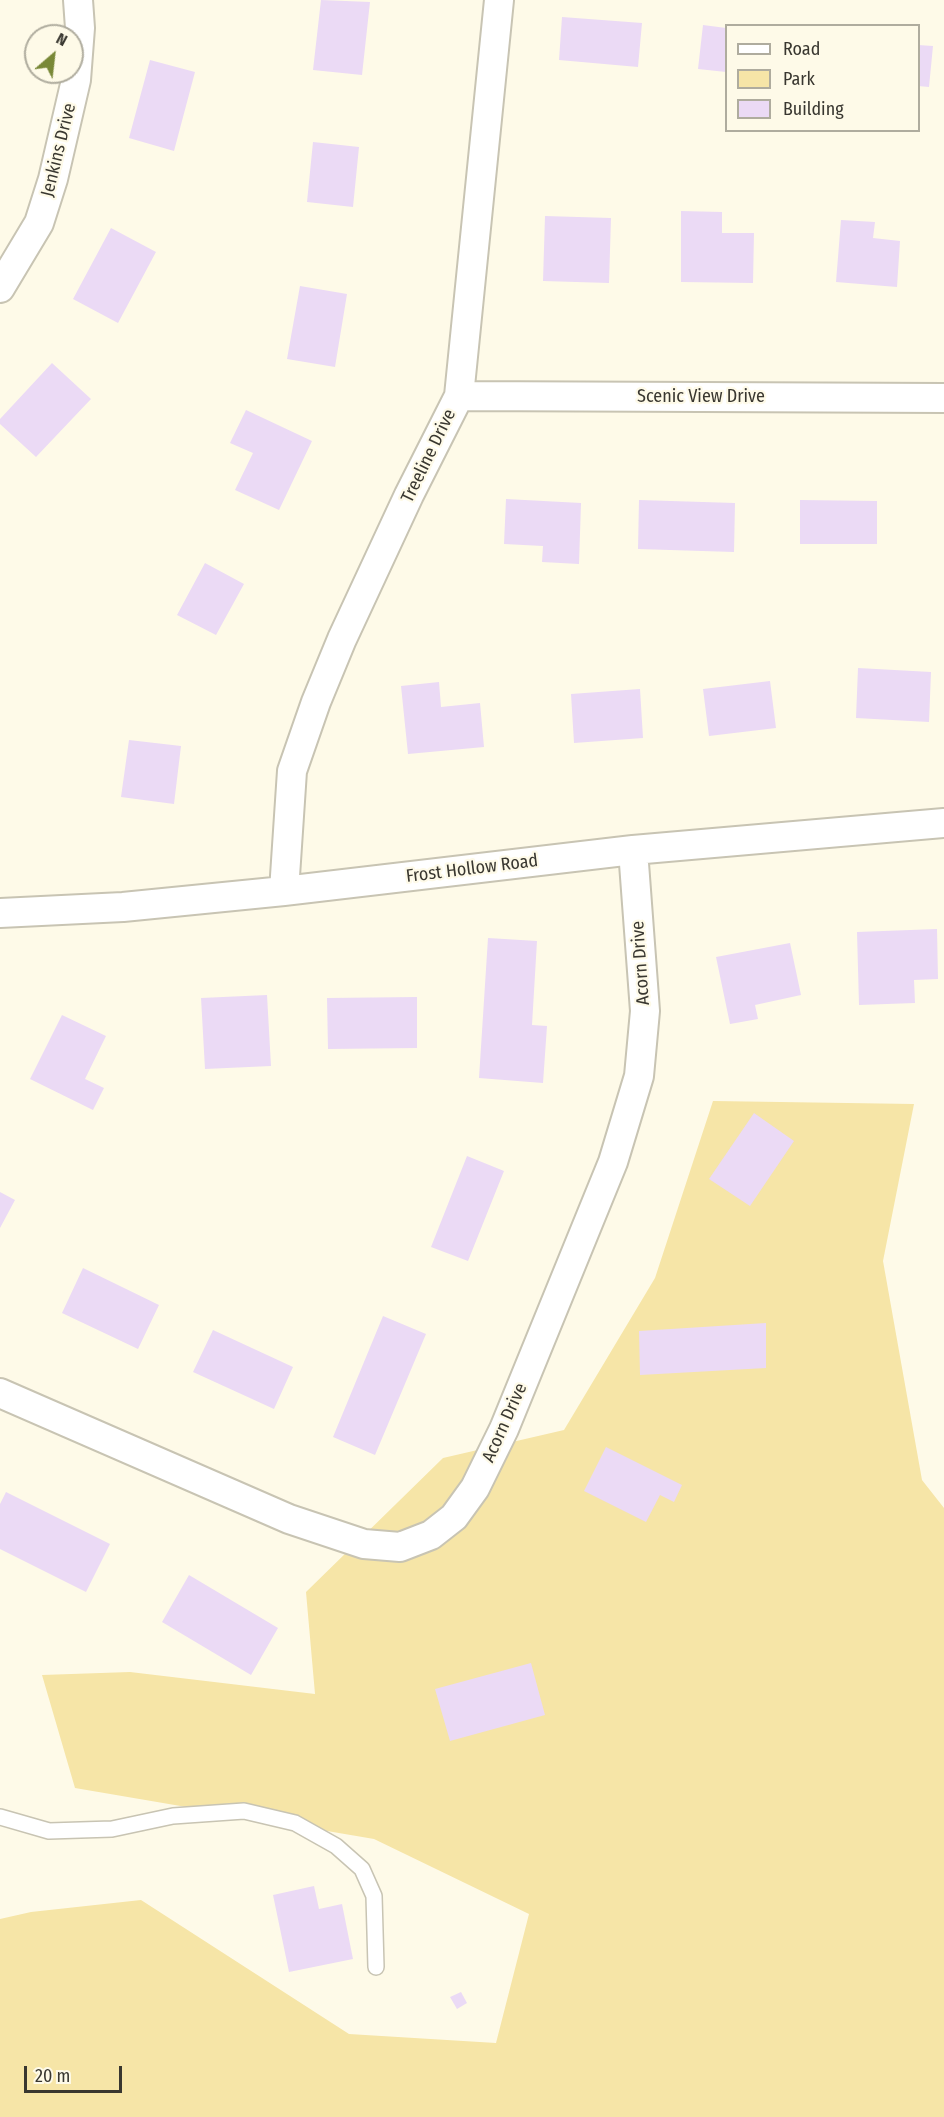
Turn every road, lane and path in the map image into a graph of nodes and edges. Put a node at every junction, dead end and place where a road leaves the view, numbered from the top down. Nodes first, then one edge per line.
1 (78, 0) edge
2 (499, 0) edge
3 (0, 288) edge
4 (459, 396) junction
5 (944, 398) edge
6 (944, 823) edge
7 (633, 850) junction
8 (284, 891) junction
9 (0, 913) edge
10 (0, 1393) edge
11 (0, 1817) edge
12 (376, 1966) dead end

1 - 3 street, Jenkins Drive
2 - 4 street, Treeline Drive
4 - 5 street, Scenic View Drive
4 - 8 street, Treeline Drive
6 - 7 street, Frost Hollow Road
7 - 8 street, Frost Hollow Road
7 - 10 street, Acorn Drive
8 - 9 street, Frost Hollow Road
11 - 12 lane

